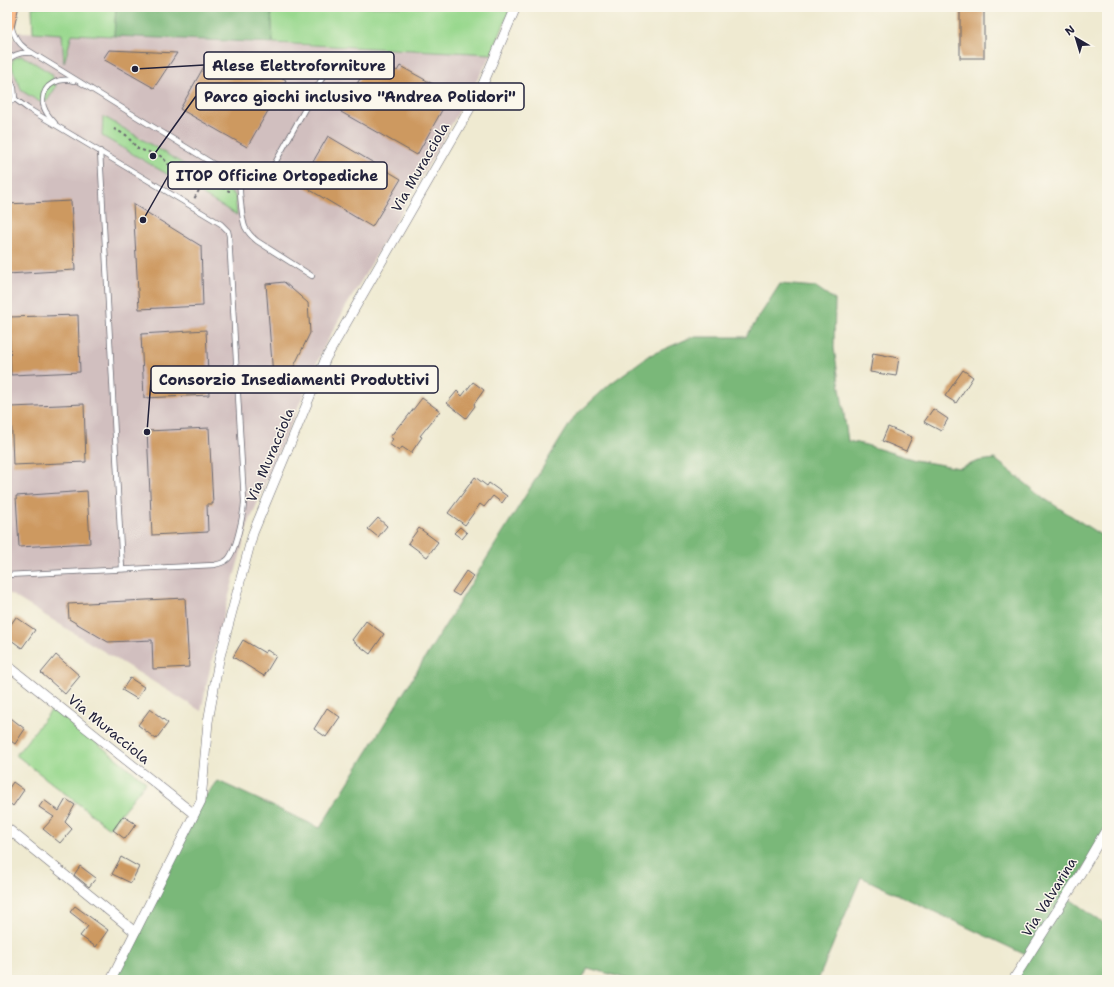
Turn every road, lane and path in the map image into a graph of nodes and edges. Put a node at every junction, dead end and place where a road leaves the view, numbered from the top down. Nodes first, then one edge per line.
1 (516, 7) edge
2 (9, 14) edge
3 (39, 57) junction
4 (7, 61) edge
5 (331, 62) dead end
6 (7, 70) edge
7 (80, 82) junction
8 (15, 99) junction
9 (7, 104) edge
10 (59, 127) junction
11 (114, 129) dead end
12 (100, 151) junction
13 (183, 173) junction
14 (239, 179) junction
15 (229, 191) dead end
16 (190, 205) junction
17 (312, 276) dead end
18 (122, 569) junction
19 (7, 575) edge
20 (7, 665) edge
21 (194, 814) junction
22 (7, 828) edge
23 (1107, 828) edge
24 (135, 932) junction
25 (111, 980) edge
26 (1013, 980) edge

1 - 21 street, Via Muracciola
2 - 3 lane
3 - 4 lane
3 - 7 lane
5 - 14 lane
6 - 8 lane
7 - 10 lane
7 - 14 lane
8 - 9 lane
8 - 10 lane
10 - 12 lane
11 - 13 path
12 - 16 lane
12 - 18 lane
13 - 15 path
13 - 16 path
14 - 17 lane
16 - 18 lane
18 - 19 lane
20 - 21 street, Via Muracciola
21 - 24 street, Via Muracciola
22 - 24 street
23 - 26 street, Via Valvarina
24 - 25 street, Via Muracciola

